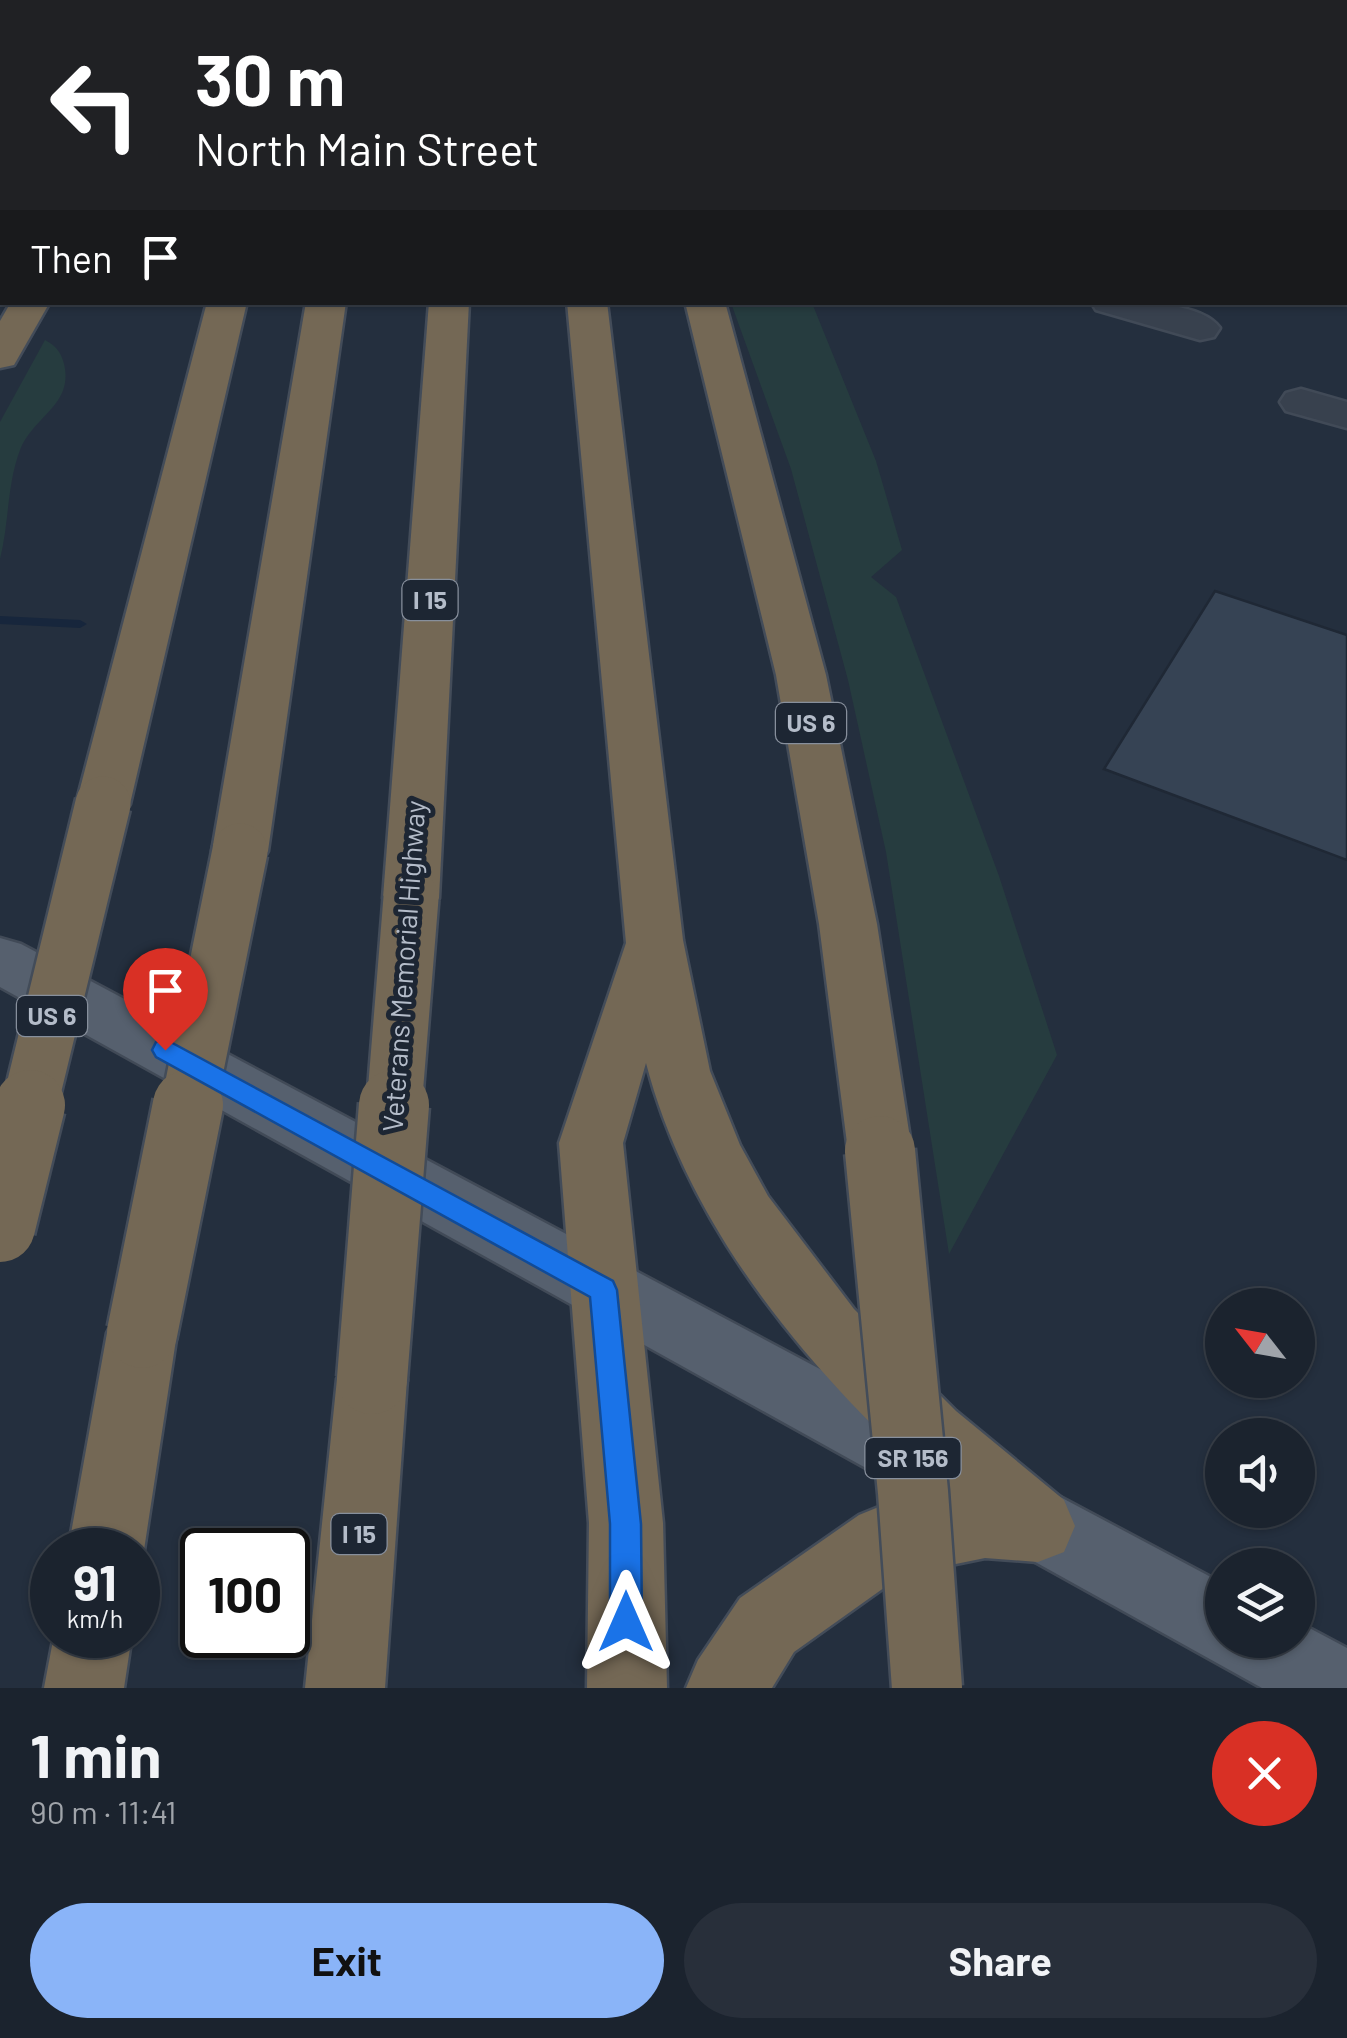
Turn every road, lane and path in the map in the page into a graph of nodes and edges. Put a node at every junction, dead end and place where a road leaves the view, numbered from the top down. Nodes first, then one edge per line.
1 (29, 305) edge
2 (227, 305) edge
3 (326, 305) edge
4 (450, 305) edge
5 (587, 305) edge
6 (706, 305) edge
7 (1120, 305) edge
8 (1200, 328) dead end
9 (0, 356) edge
10 (1301, 402) dead end
11 (1347, 416) edge
12 (654, 940) junction
13 (0, 960) edge
14 (0, 1227) edge
15 (603, 1290) junction
16 (1038, 1526) junction
17 (110, 1528) edge
18 (1205, 1616) edge
19 (89, 1658) edge
20 (1285, 1658) edge
21 (84, 1688) edge
22 (345, 1688) edge
23 (627, 1688) edge
24 (726, 1688) edge
25 (927, 1688) edge
26 (1342, 1688) edge

1 - 9 highway
2 - 14 highway, US 6, bridge
3 - 17 highway, bridge
4 - 22 highway, Veterans Memorial Highway / I 15, bridge
5 - 12 highway
6 - 25 highway, US 6, bridge
7 - 8 street
10 - 11 street
12 - 15 highway
12 - 16 highway
13 - 15 main road, SR 156
15 - 16 main road, SR 156
15 - 23 highway
16 - 18 main road, SR 156
16 - 24 highway
19 - 21 highway
20 - 26 main road

